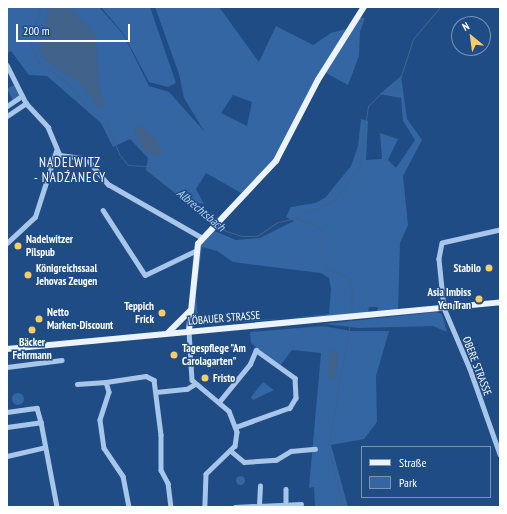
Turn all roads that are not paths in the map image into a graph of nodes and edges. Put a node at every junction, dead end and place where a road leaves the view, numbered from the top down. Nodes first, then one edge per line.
1 (364, 7) edge
2 (7, 65) edge
3 (22, 96) junction
4 (26, 104) junction
5 (7, 106) edge
6 (7, 116) edge
7 (56, 151) junction
8 (103, 210) dead end
9 (500, 230) edge
10 (202, 237) junction
11 (7, 243) edge
12 (196, 251) junction
13 (500, 302) edge
14 (444, 308) junction
15 (190, 310) junction
16 (189, 331) junction
17 (168, 333) junction
18 (7, 349) edge
19 (62, 360) dead end
20 (7, 366) edge
21 (106, 382) junction
22 (77, 384) dead end
23 (196, 384) junction
24 (156, 392) junction
25 (219, 402) junction
26 (7, 412) edge
27 (41, 422) junction
28 (7, 427) edge
29 (237, 427) junction
30 (45, 447) junction
31 (314, 449) dead end
32 (231, 451) junction
33 (500, 454) edge
34 (7, 456) edge
35 (260, 486) dead end
36 (286, 489) dead end
37 (286, 504) junction
38 (301, 504) dead end
39 (259, 505) junction
40 (279, 506) edge
41 (58, 507) edge
42 (129, 507) edge
43 (171, 507) edge
44 (206, 507) edge
45 (235, 507) edge
46 (243, 507) edge

1 - 10 main road
2 - 3 street
3 - 4 street
3 - 5 street
4 - 6 street
4 - 7 street
7 - 10 street
7 - 11 street
8 - 12 street
9 - 14 street
10 - 12 main road
12 - 15 main road
13 - 14 main road, LÖBAUER STRASSE
14 - 16 main road, LÖBAUER STRASSE
14 - 33 street, OBERE STRASSE
15 - 16 main road
15 - 17 main road
16 - 17 main road, LÖBAUER STRASSE
16 - 23 street
17 - 18 main road, LÖBAUER STRASSE
19 - 20 street
21 - 22 street
21 - 24 street
21 - 42 street
23 - 24 street
23 - 25 street
24 - 43 street
25 - 29 street
25 - 29 street
26 - 27 street
27 - 28 street
27 - 30 street
29 - 32 street
30 - 34 street
30 - 41 street
31 - 32 street
32 - 44 street
35 - 39 street
36 - 37 street
37 - 38 street
37 - 40 street
39 - 40 street
39 - 46 street
45 - 46 street

